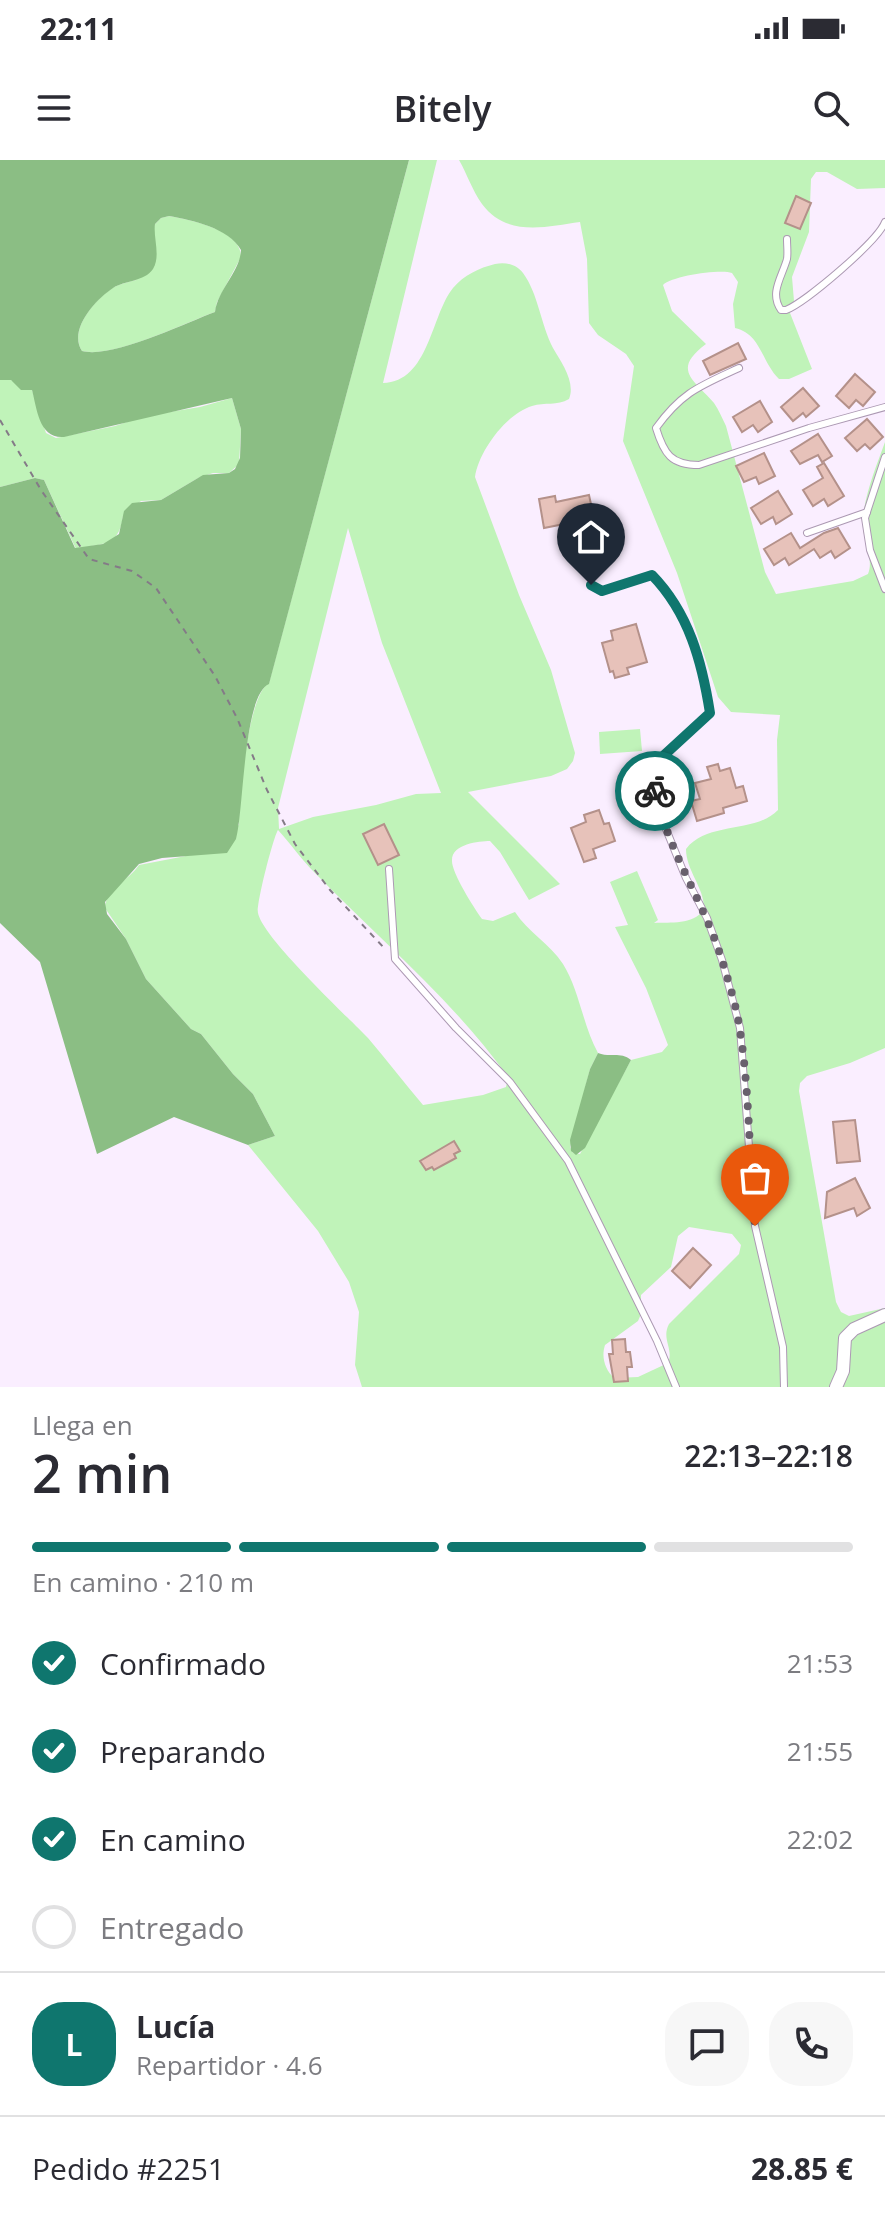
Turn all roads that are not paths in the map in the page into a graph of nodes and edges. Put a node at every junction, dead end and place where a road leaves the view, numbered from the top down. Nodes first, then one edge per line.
1 (885, 222) edge
2 (787, 239) dead end
3 (739, 368) dead end
4 (885, 407) edge
5 (885, 457) edge
6 (867, 512) junction
7 (807, 533) dead end
8 (883, 579) edge
9 (591, 585) dead end
10 (885, 589) edge
11 (389, 869) dead end
12 (885, 1315) edge
13 (676, 1387) edge
14 (784, 1387) edge
15 (836, 1387) edge

1 - 2 lane
3 - 4 lane
5 - 6 lane
6 - 7 lane
6 - 8 lane
8 - 10 lane
9 - 14 lane
11 - 13 lane
12 - 15 street

